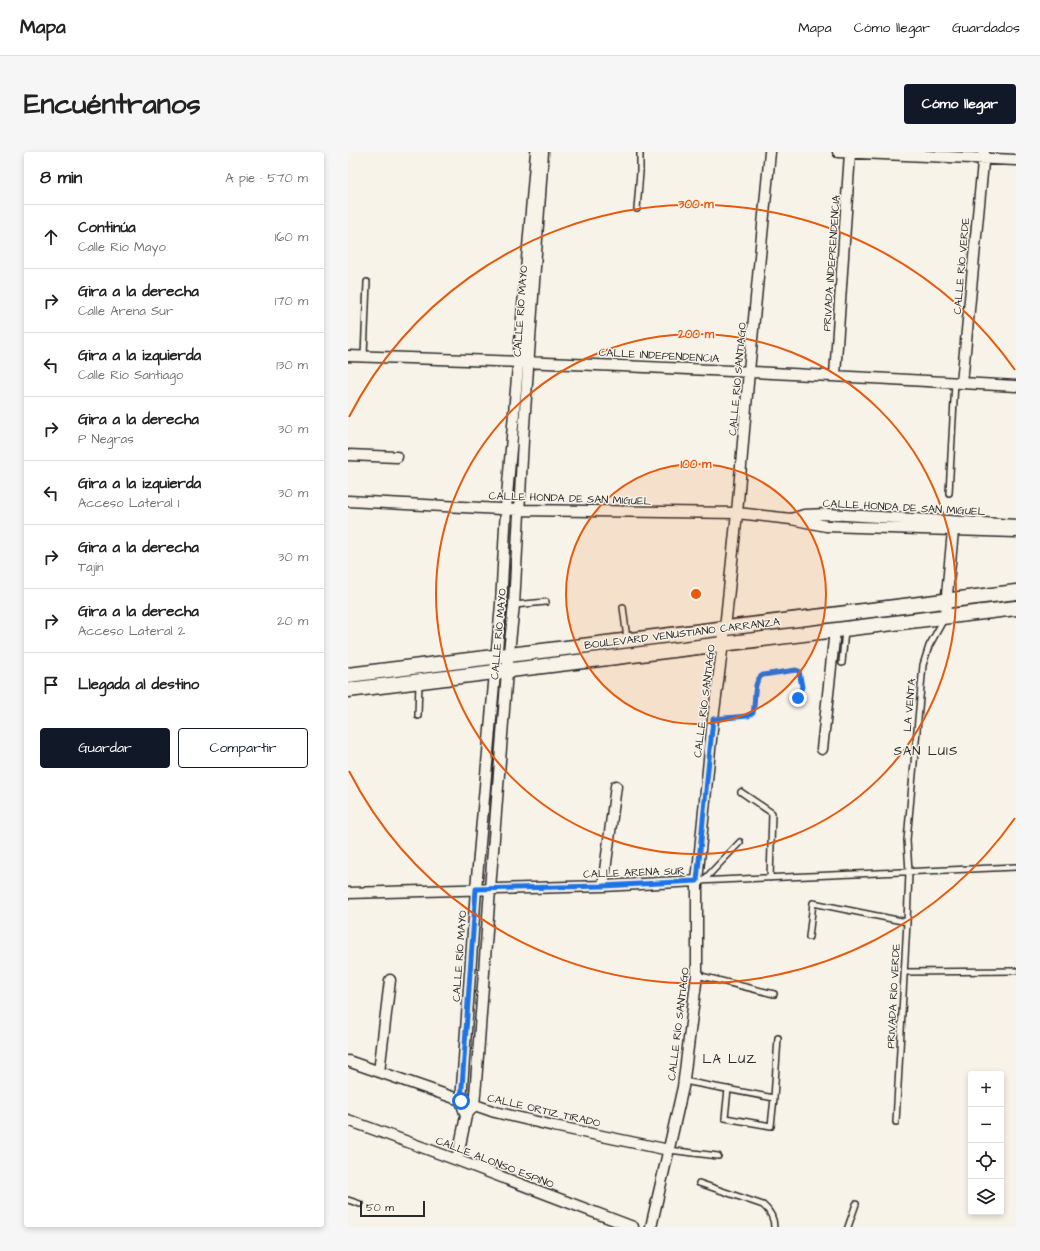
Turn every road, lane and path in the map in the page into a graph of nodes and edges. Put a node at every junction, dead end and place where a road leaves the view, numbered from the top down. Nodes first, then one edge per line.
1 (536, 152) edge
2 (543, 152) edge
3 (640, 152) edge
4 (770, 152) edge
5 (838, 152) edge
6 (850, 153) edge
7 (983, 155) edge
8 (1016, 160) edge
9 (637, 209) dead end
10 (367, 282) dead end
11 (348, 356) edge
12 (364, 356) junction
13 (524, 361) junction
14 (749, 371) junction
15 (835, 375) junction
16 (958, 382) junction
17 (1016, 386) edge
18 (348, 455) edge
19 (397, 457) dead end
20 (949, 493) dead end
21 (348, 501) edge
22 (506, 508) junction
23 (519, 510) junction
24 (737, 513) junction
25 (791, 519) junction
26 (1016, 525) edge
27 (953, 531) junction
28 (1016, 532) edge
29 (1016, 592) edge
30 (946, 600) junction
31 (546, 602) dead end
32 (501, 604) junction
33 (514, 605) junction
34 (623, 607) dead end
35 (1016, 608) edge
36 (946, 616) junction
37 (725, 628) junction
38 (840, 630) junction
39 (628, 640) junction
40 (723, 644) junction
41 (502, 655) junction
42 (842, 663) dead end
43 (501, 672) junction
44 (348, 675) edge
45 (418, 682) junction
46 (348, 690) edge
47 (798, 705) dead end
48 (418, 716) dead end
49 (713, 719) junction
50 (822, 749) dead end
51 (616, 786) dead end
52 (741, 792) dead end
53 (740, 842) dead end
54 (1016, 867) edge
55 (909, 872) junction
56 (770, 878) junction
57 (700, 881) junction
58 (603, 886) junction
59 (476, 889) junction
60 (490, 889) junction
61 (348, 893) edge
62 (907, 922) junction
63 (809, 937) dead end
64 (1016, 971) edge
65 (905, 972) junction
66 (697, 975) junction
67 (390, 980) dead end
68 (774, 994) dead end
69 (778, 1038) dead end
70 (348, 1061) edge
71 (379, 1072) junction
72 (684, 1081) junction
73 (728, 1089) junction
74 (774, 1098) junction
75 (461, 1101) junction
76 (474, 1105) junction
77 (466, 1116) junction
78 (348, 1120) edge
79 (896, 1122) dead end
80 (669, 1150) junction
81 (718, 1156) dead end
82 (458, 1160) junction
83 (699, 1183) dead end
84 (348, 1200) edge
85 (360, 1204) dead end
86 (856, 1204) dead end
87 (633, 1227) edge
88 (651, 1227) edge
89 (774, 1227) edge
90 (848, 1227) edge

1 - 13 street, CALLE RÍO MAYO
2 - 13 street, CALLE RÍO MAYO
3 - 9 lane
4 - 14 street, CALLE RÍO SANTIAGO
5 - 6 street
6 - 7 street
6 - 15 street, PRIVADA INDEPRENDENCIA
7 - 8 street
7 - 16 street, CALLE RÍO VERDE
10 - 12 lane
11 - 12 street, CALLE INDEPENDENCIA
12 - 13 street, CALLE INDEPENDENCIA
13 - 14 street, CALLE INDEPENDENCIA
13 - 22 street, CALLE RÍO MAYO
13 - 23 street, CALLE RÍO MAYO
14 - 15 street, CALLE INDEPENDENCIA
14 - 24 street, CALLE RÍO SANTIAGO
15 - 16 street, CALLE INDEPENDENCIA
16 - 17 street, CALLE INDEPENDENCIA
16 - 20 lane
18 - 19 street
21 - 22 street, CALLE HONDA DE SAN MIGUEL
22 - 23 street, CALLE HONDA DE SAN MIGUEL
22 - 32 street, CALLE RÍO MAYO
23 - 24 street, CALLE HONDA DE SAN MIGUEL
23 - 33 street, CALLE RÍO MAYO
24 - 25 street, CALLE HONDA DE SAN MIGUEL
24 - 37 street, CALLE RÍO SANTIAGO
25 - 26 street, CALLE HONDA DE SAN MIGUEL
25 - 27 street, CALLE HONDA DE SAN MIGUEL
27 - 28 street, CALLE HONDA DE SAN MIGUEL
27 - 30 street
29 - 30 main road, BOULEVARD VENUSTIANO CARRANZA
30 - 36 street
30 - 37 main road, BOULEVARD VENUSTIANO CARRANZA
31 - 33 lane
32 - 33 street
32 - 41 street, CALLE RÍO MAYO
33 - 41 street, CALLE RÍO MAYO
34 - 39 lane
35 - 36 main road, BOULEVARD VENUSTIANO CARRANZA
36 - 38 main road, BOULEVARD VENUSTIANO CARRANZA
36 - 55 lane, LA VENTA
37 - 39 main road, BOULEVARD VENUSTIANO CARRANZA
37 - 40 street, CALLE RÍO SANTIAGO
38 - 40 main road, BOULEVARD VENUSTIANO CARRANZA
38 - 42 lane
38 - 50 street
39 - 41 main road, BOULEVARD VENUSTIANO CARRANZA
40 - 43 main road, BOULEVARD VENUSTIANO CARRANZA
40 - 49 street, CALLE RÍO SANTIAGO
41 - 43 street, CALLE RÍO MAYO
41 - 44 main road, BOULEVARD VENUSTIANO CARRANZA
43 - 45 main road, BOULEVARD VENUSTIANO CARRANZA
43 - 59 street, CALLE RÍO MAYO
43 - 60 street, CALLE RÍO MAYO
45 - 46 main road, BOULEVARD VENUSTIANO CARRANZA
45 - 48 lane
47 - 49 path
49 - 57 street, CALLE RÍO SANTIAGO
51 - 58 street
52 - 56 lane
53 - 57 lane
54 - 55 lane, CALLE ARENA SUR
55 - 56 lane, CALLE ARENA SUR
55 - 62 lane, PRIVADA RÍO VERDE
56 - 57 lane, CALLE ARENA SUR
57 - 58 street, CALLE ARENA SUR
57 - 66 street, CALLE RÍO SANTIAGO
58 - 60 street, CALLE ARENA SUR
59 - 60 street, CALLE ARENA SUR
59 - 61 street, CALLE ARENA SUR
59 - 75 street, CALLE RÍO MAYO
60 - 76 street, CALLE RÍO MAYO
62 - 63 lane
62 - 65 lane, PRIVADA RÍO VERDE
64 - 65 lane
65 - 79 lane, PRIVADA RÍO VERDE
66 - 68 lane
66 - 72 street, CALLE RÍO SANTIAGO
67 - 71 street
69 - 74 lane
70 - 71 street, CALLE ORTIZ TIRADO
71 - 75 street, CALLE ORTIZ TIRADO
72 - 73 lane
72 - 80 street, CALLE RÍO SANTIAGO
73 - 74 lane
73 - 74 lane
75 - 76 street, CALLE ORTIZ TIRADO
75 - 77 street, CALLE RÍO MAYO
76 - 77 street, CALLE RÍO MAYO
76 - 80 street, CALLE ORTIZ TIRADO
77 - 82 street, CALLE RÍO MAYO
78 - 82 street, CALLE ALONSO ESPINO
80 - 81 lane
80 - 88 street, CALLE RÍO SANTIAGO
82 - 87 street, CALLE ALONSO ESPINO
83 - 89 lane
84 - 85 lane
86 - 90 lane

